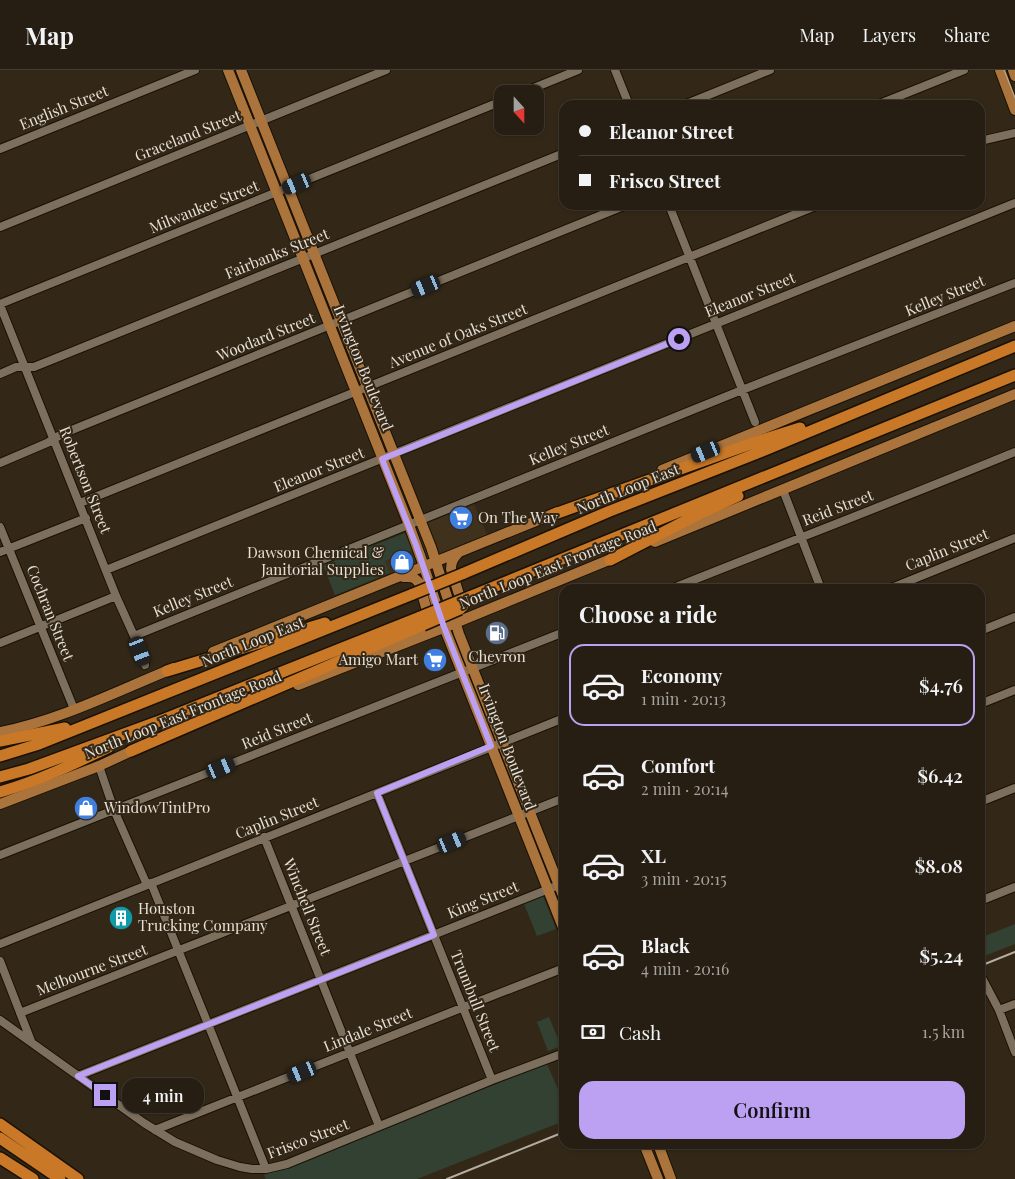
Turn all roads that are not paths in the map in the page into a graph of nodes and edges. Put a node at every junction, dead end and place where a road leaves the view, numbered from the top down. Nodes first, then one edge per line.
1 (195, 70) edge
2 (228, 70) edge
3 (241, 70) edge
4 (386, 70) edge
5 (578, 70) edge
6 (615, 70) edge
7 (770, 70) edge
8 (964, 70) edge
9 (1000, 70) edge
10 (1012, 70) edge
11 (1015, 76) edge
12 (541, 85) edge
13 (627, 100) edge
14 (696, 100) edge
15 (889, 100) edge
16 (494, 103) edge
17 (1015, 110) edge
18 (261, 121) junction
19 (250, 125) junction
20 (1015, 133) edge
21 (985, 140) edge
22 (0, 149) edge
23 (559, 156) edge
24 (288, 188) junction
25 (276, 192) junction
26 (1015, 203) edge
27 (614, 210) edge
28 (671, 210) edge
29 (806, 210) edge
30 (0, 227) edge
31 (315, 254) junction
32 (689, 257) junction
33 (303, 259) junction
34 (1015, 283) edge
35 (0, 305) edge
36 (341, 321) junction
37 (716, 324) junction
38 (329, 326) junction
39 (1015, 326) edge
40 (1015, 346) edge
41 (25, 367) junction
42 (0, 374) edge
43 (1015, 375) edge
44 (367, 387) junction
45 (742, 390) junction
46 (356, 392) junction
47 (1015, 394) edge
48 (864, 408) junction
49 (755, 422) dead end
50 (860, 438) junction
51 (54, 439) junction
52 (1015, 452) edge
53 (394, 454) junction
54 (382, 459) junction
55 (0, 463) edge
56 (783, 490) junction
57 (80, 503) junction
58 (552, 515) junction
59 (86, 518) junction
60 (420, 520) junction
61 (409, 525) junction
62 (0, 527) edge
63 (801, 537) junction
64 (1015, 538) edge
65 (9, 549) junction
66 (0, 552) edge
67 (458, 552) junction
68 (610, 560) junction
69 (436, 562) junction
70 (424, 567) junction
71 (106, 570) junction
72 (400, 577) junction
73 (684, 584) edge
74 (819, 584) edge
75 (901, 584) edge
76 (116, 596) junction
77 (398, 600) junction
78 (472, 605) junction
79 (1015, 617) edge
80 (421, 621) junction
81 (456, 623) junction
82 (41, 626) junction
83 (444, 627) junction
84 (985, 629) edge
85 (559, 634) edge
86 (134, 636) junction
87 (419, 637) junction
88 (0, 643) edge
89 (145, 665) dead end
90 (473, 668) junction
91 (167, 671) junction
92 (462, 672) junction
93 (1015, 690) edge
94 (985, 702) edge
95 (74, 710) junction
96 (559, 720) edge
97 (157, 722) junction
98 (93, 723) junction
99 (0, 732) edge
100 (0, 741) edge
101 (501, 742) junction
102 (491, 746) junction
103 (131, 751) junction
104 (0, 756) edge
105 (99, 766) junction
106 (0, 777) edge
107 (1015, 788) edge
108 (0, 792) edge
109 (377, 793) junction
110 (559, 800) edge
111 (985, 800) edge
112 (0, 804) edge
113 (114, 810) junction
114 (529, 811) junction
115 (518, 815) junction
116 (264, 837) junction
117 (0, 855) edge
118 (405, 860) junction
119 (559, 879) edge
120 (149, 884) junction
121 (559, 885) edge
122 (1015, 887) edge
123 (547, 889) junction
124 (985, 899) edge
125 (292, 906) junction
126 (559, 918) edge
127 (434, 935) junction
128 (0, 944) edge
129 (179, 951) junction
130 (0, 961) edge
131 (559, 970) edge
132 (321, 979) junction
133 (985, 983) edge
134 (1015, 1004) edge
135 (464, 1007) junction
136 (999, 1010) junction
137 (20, 1013) junction
138 (0, 1020) edge
139 (208, 1024) junction
140 (31, 1042) junction
141 (1015, 1052) edge
142 (350, 1053) junction
143 (559, 1055) edge
144 (78, 1076) junction
145 (492, 1080) junction
146 (238, 1098) junction
147 (0, 1124) edge
148 (379, 1126) junction
149 (155, 1130) junction
150 (0, 1138) edge
151 (646, 1149) edge
152 (660, 1149) edge
153 (0, 1158) edge
154 (266, 1169) junction
155 (33, 1179) edge
156 (60, 1179) edge
157 (78, 1179) edge
158 (658, 1179) edge
159 (671, 1179) edge

1 - 22 street, English Street
2 - 19 main road, Irvington Boulevard
3 - 18 main road, Irvington Boulevard
4 - 18 street, Graceland Street
5 - 12 street
6 - 13 street
7 - 14 street
8 - 15 street
9 - 17 main road
10 - 11 main road
16 - 24 street, Milwaukee Street
18 - 19 street, Graceland Street
18 - 24 main road, Irvington Boulevard
19 - 25 main road, Irvington Boulevard
19 - 30 street, Graceland Street
20 - 21 street
23 - 31 street, Fairbanks Street
24 - 25 street, Milwaukee Street
24 - 31 main road, Irvington Boulevard
25 - 33 main road, Irvington Boulevard
25 - 35 street, Milwaukee Street
26 - 37 street, Eleanor Street
27 - 36 street, Woodard Street
28 - 32 street
29 - 32 street, Avenue of Oaks Street
31 - 33 street, Fairbanks Street
31 - 36 main road, Irvington Boulevard
32 - 37 street
32 - 44 street, Avenue of Oaks Street
33 - 38 main road, Irvington Boulevard
33 - 41 street, Fairbanks Street
34 - 45 street, Kelley Street
35 - 41 street, Robertson Street
36 - 38 street, Woodard Street
36 - 44 main road, Irvington Boulevard
37 - 45 street
37 - 53 street, Eleanor Street
38 - 46 main road, Irvington Boulevard
38 - 51 street, Woodard Street
39 - 58 main road
40 - 48 highway, North Loop East
41 - 42 street, Fairbanks Street
41 - 51 street, Robertson Street
43 - 50 highway
44 - 46 street, Avenue of Oaks Street
44 - 53 main road, Irvington Boulevard
45 - 49 street
45 - 60 street, Kelley Street
46 - 54 main road, Irvington Boulevard
46 - 57 street, Avenue of Oaks Street
47 - 56 main road, North Loop East Frontage Road
48 - 58 highway
48 - 77 highway, North Loop East, bridge
50 - 68 highway
50 - 78 highway
51 - 55 street, Woodard Street
51 - 57 street, Robertson Street
52 - 63 street, Reid Street
53 - 54 street, Eleanor Street
53 - 60 main road, Irvington Boulevard
54 - 61 main road, Irvington Boulevard
54 - 71 street, Eleanor Street
56 - 63 street
56 - 68 main road, North Loop East Frontage Road
57 - 59 street, Robertson Street
58 - 67 main road
59 - 65 street
59 - 71 street, Robertson Street
60 - 61 street, Kelley Street
60 - 69 main road, Irvington Boulevard
61 - 70 main road, Irvington Boulevard
61 - 86 street, Kelley Street
62 - 65 street, Cochran Street
63 - 73 street, Reid Street
63 - 74 street
64 - 75 street, Caplin Street
65 - 66 street
65 - 82 street, Cochran Street
67 - 69 main road
67 - 78 main road
68 - 78 main road, North Loop East Frontage Road
69 - 70 main road
69 - 81 main road, Irvington Boulevard
70 - 72 main road
70 - 83 main road, Irvington Boulevard
71 - 76 street, Robertson Street
72 - 87 main road
72 - 91 main road
76 - 82 street
76 - 86 street, Robertson Street
77 - 91 highway
77 - 98 highway, North Loop East
78 - 80 highway, bridge
78 - 81 main road, North Loop East Frontage Road
79 - 84 street
80 - 97 highway
80 - 103 highway
81 - 83 main road, North Loop East Frontage Road
81 - 90 main road, Irvington Boulevard
82 - 88 street
82 - 95 street, Cochran Street
83 - 87 main road, North Loop East Frontage Road
83 - 92 main road, Irvington Boulevard
85 - 90 street, Reid Street
86 - 89 street, Robertson Street
87 - 103 main road, North Loop East Frontage Road
90 - 92 street, Reid Street
90 - 101 main road, Irvington Boulevard
91 - 95 main road
92 - 102 main road, Irvington Boulevard
92 - 113 street, Reid Street
93 - 94 street
95 - 99 main road
96 - 101 street, Caplin Street
97 - 106 highway
97 - 108 highway
98 - 100 highway
98 - 104 highway, North Loop East
101 - 102 street, Caplin Street
101 - 114 main road, Irvington Boulevard
102 - 109 street, Caplin Street
102 - 115 main road, Irvington Boulevard
103 - 105 main road, North Loop East Frontage Road
105 - 112 main road, North Loop East Frontage Road
105 - 113 street
107 - 111 street
109 - 116 street, Caplin Street
109 - 118 street, Trumbull Street
110 - 114 street, Melbourne Street
113 - 117 street, Reid Street
113 - 120 street
114 - 115 street, Melbourne Street
114 - 119 main road, Irvington Boulevard
115 - 118 street, Melbourne Street
115 - 123 main road, Irvington Boulevard
116 - 120 street, Caplin Street
116 - 125 street, Winchell Street
118 - 125 street, Melbourne Street
118 - 127 street, Trumbull Street
120 - 128 street, Caplin Street
120 - 129 street
121 - 123 street, King Street
122 - 124 street
123 - 126 main road, Irvington Boulevard
123 - 127 street, King Street
125 - 129 street, Melbourne Street
125 - 132 street, Winchell Street
127 - 132 street, King Street
127 - 135 street, Trumbull Street
129 - 137 street, Melbourne Street
129 - 139 street
130 - 137 street
131 - 135 street, Lindale Street
132 - 139 street, King Street
132 - 142 street, Winchell Street
133 - 136 street
134 - 136 street
135 - 142 street, Lindale Street
135 - 145 street, Trumbull Street
136 - 141 street
137 - 140 street
138 - 140 street, Frisco Street
139 - 144 street, King Street
139 - 146 street
140 - 144 street, Frisco Street
142 - 146 street, Lindale Street
142 - 148 street, Winchell Street
143 - 145 street, Frisco Street
144 - 149 street, Frisco Street
145 - 148 street, Frisco Street
146 - 149 street, Lindale Street
146 - 154 street
147 - 157 highway
148 - 154 street, Frisco Street
149 - 154 street, Frisco Street
150 - 156 highway
151 - 158 main road
152 - 159 main road
153 - 155 highway

